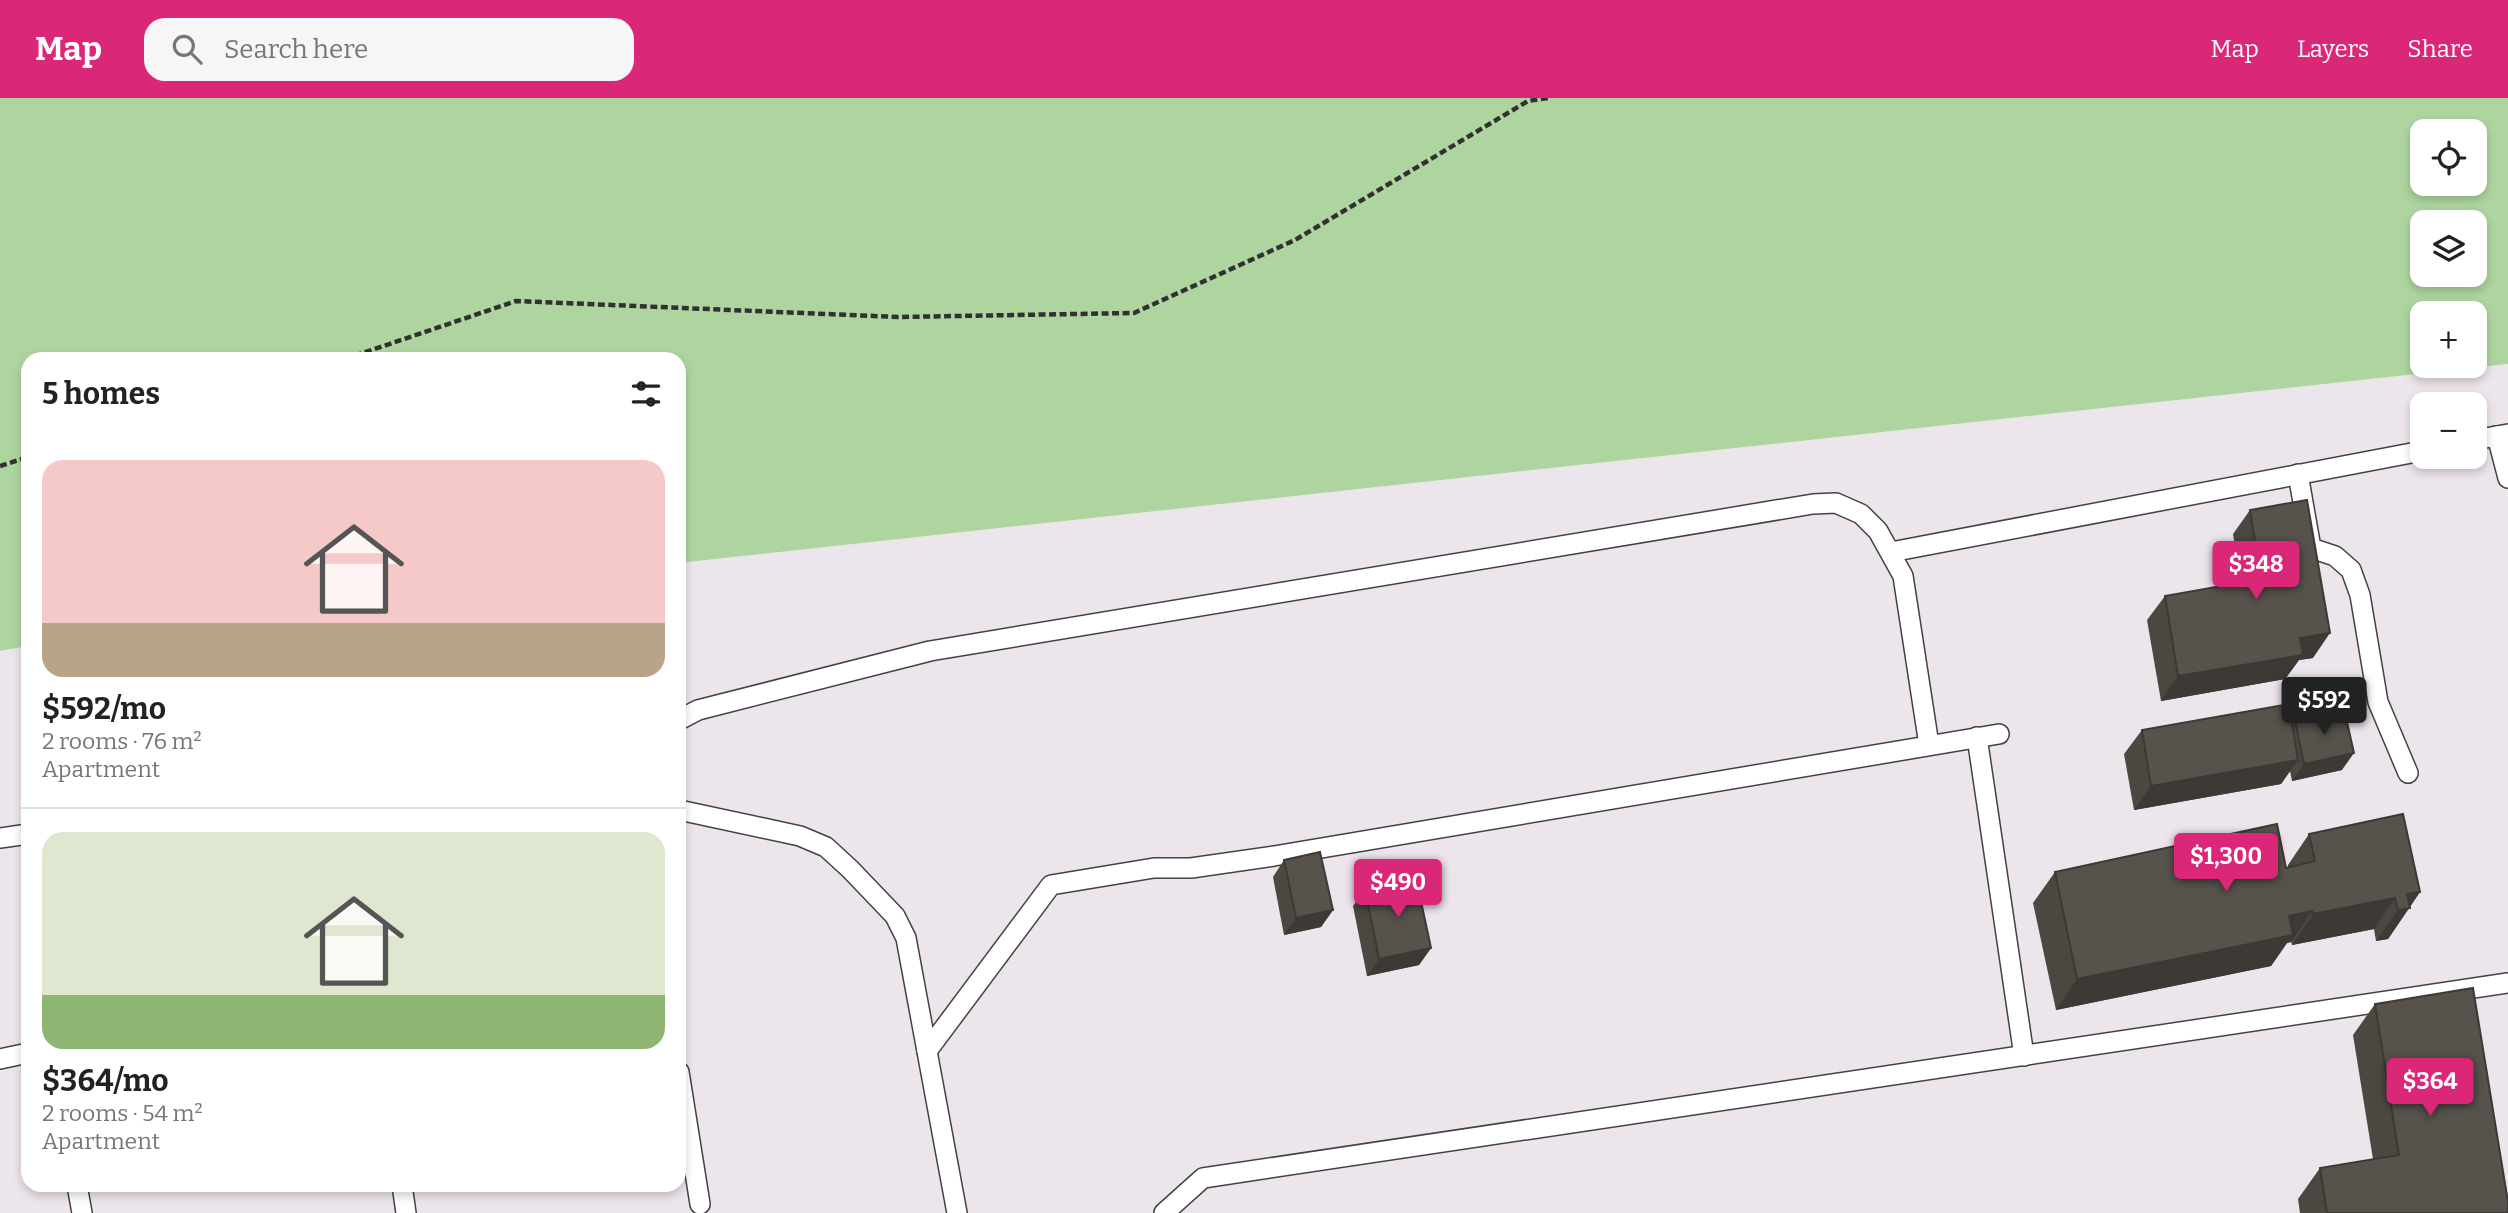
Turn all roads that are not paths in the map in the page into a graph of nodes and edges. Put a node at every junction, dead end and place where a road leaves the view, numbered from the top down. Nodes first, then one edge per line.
1 (2502, 435) edge
2 (2410, 453) edge
3 (2298, 474) junction
4 (2508, 478) edge
5 (1891, 552) junction
6 (686, 716) edge
7 (1999, 734) dead end
8 (1977, 737) junction
9 (1929, 745) junction
10 (2407, 773) dead end
11 (686, 812) edge
12 (21, 835) edge
13 (0, 838) edge
14 (2508, 984) edge
15 (927, 1051) junction
16 (21, 1054) edge
17 (2024, 1056) junction
18 (0, 1059) edge
19 (686, 1118) edge
20 (78, 1192) edge
21 (402, 1192) edge
22 (699, 1204) dead end
23 (82, 1213) edge
24 (406, 1213) edge
25 (957, 1213) edge
26 (1164, 1213) edge

1 - 4 lane
2 - 3 lane
3 - 5 lane
3 - 10 lane
5 - 6 lane
5 - 9 lane
7 - 8 lane
8 - 9 lane
8 - 17 lane
9 - 15 lane
11 - 15 lane
12 - 13 lane
14 - 17 lane
15 - 25 lane
16 - 18 lane
17 - 26 lane
19 - 22 lane
20 - 23 lane
21 - 24 lane

